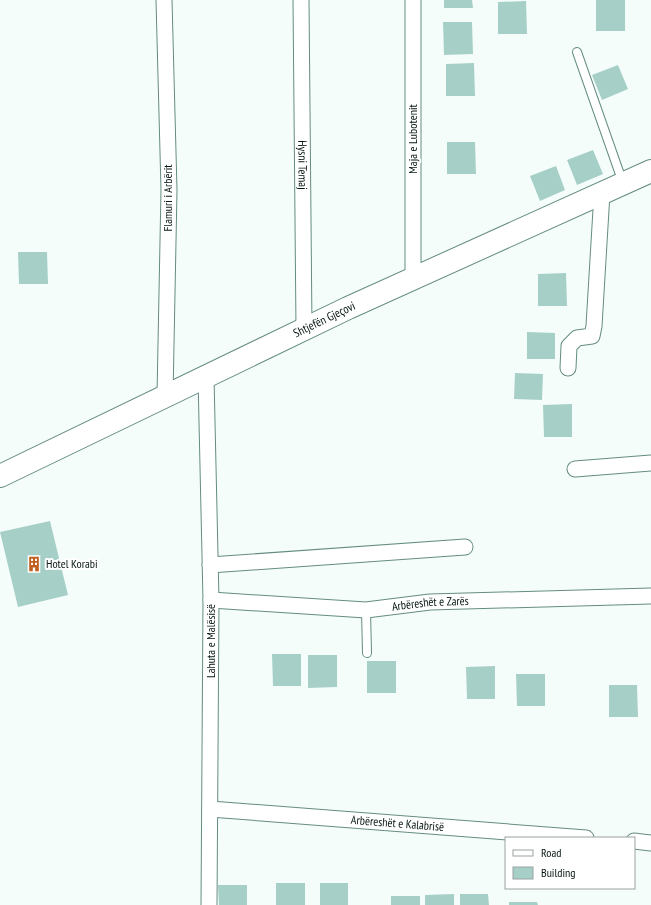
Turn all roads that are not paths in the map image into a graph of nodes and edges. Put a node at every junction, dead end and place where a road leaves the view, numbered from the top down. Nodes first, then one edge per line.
1 (164, 0) edge
2 (301, 0) edge
3 (413, 0) edge
4 (577, 52) dead end
5 (651, 171) edge
6 (623, 184) junction
7 (602, 193) junction
8 (413, 279) junction
9 (304, 329) junction
10 (568, 368) dead end
11 (206, 377) junction
12 (165, 396) junction
13 (651, 463) edge
14 (574, 468) dead end
15 (0, 476) edge
16 (465, 547) dead end
17 (210, 565) junction
18 (651, 596) edge
19 (211, 600) junction
20 (366, 610) junction
21 (367, 653) dead end
22 (210, 809) junction
23 (573, 837) edge
24 (635, 841) edge
25 (651, 843) edge
26 (209, 905) edge

1 - 12 street, Flamuri i Arbërit
2 - 9 street, Hysni Temaj
3 - 8 street, Maja e Lubotenit
4 - 6 lane
5 - 6 street, Shtjefën Gjeçovi
6 - 7 street, Shtjefën Gjeçovi
7 - 8 street, Shtjefën Gjeçovi
7 - 10 street
8 - 9 street, Shtjefën Gjeçovi
9 - 11 street, Shtjefën Gjeçovi
11 - 12 street, Shtjefën Gjeçovi
11 - 17 street, Lahuta e Malësisë
12 - 15 street, Shtjefën Gjeçovi
13 - 14 street
16 - 17 street
17 - 19 street, Lahuta e Malësisë
18 - 20 street, Arbëreshët e Zarës
19 - 20 street, Arbëreshët e Zarës
19 - 22 street, Lahuta e Malësisë
20 - 21 lane
22 - 23 street, Arbëreshët e Kalabrisë
22 - 26 street, Lahuta e Malësisë
24 - 25 street

